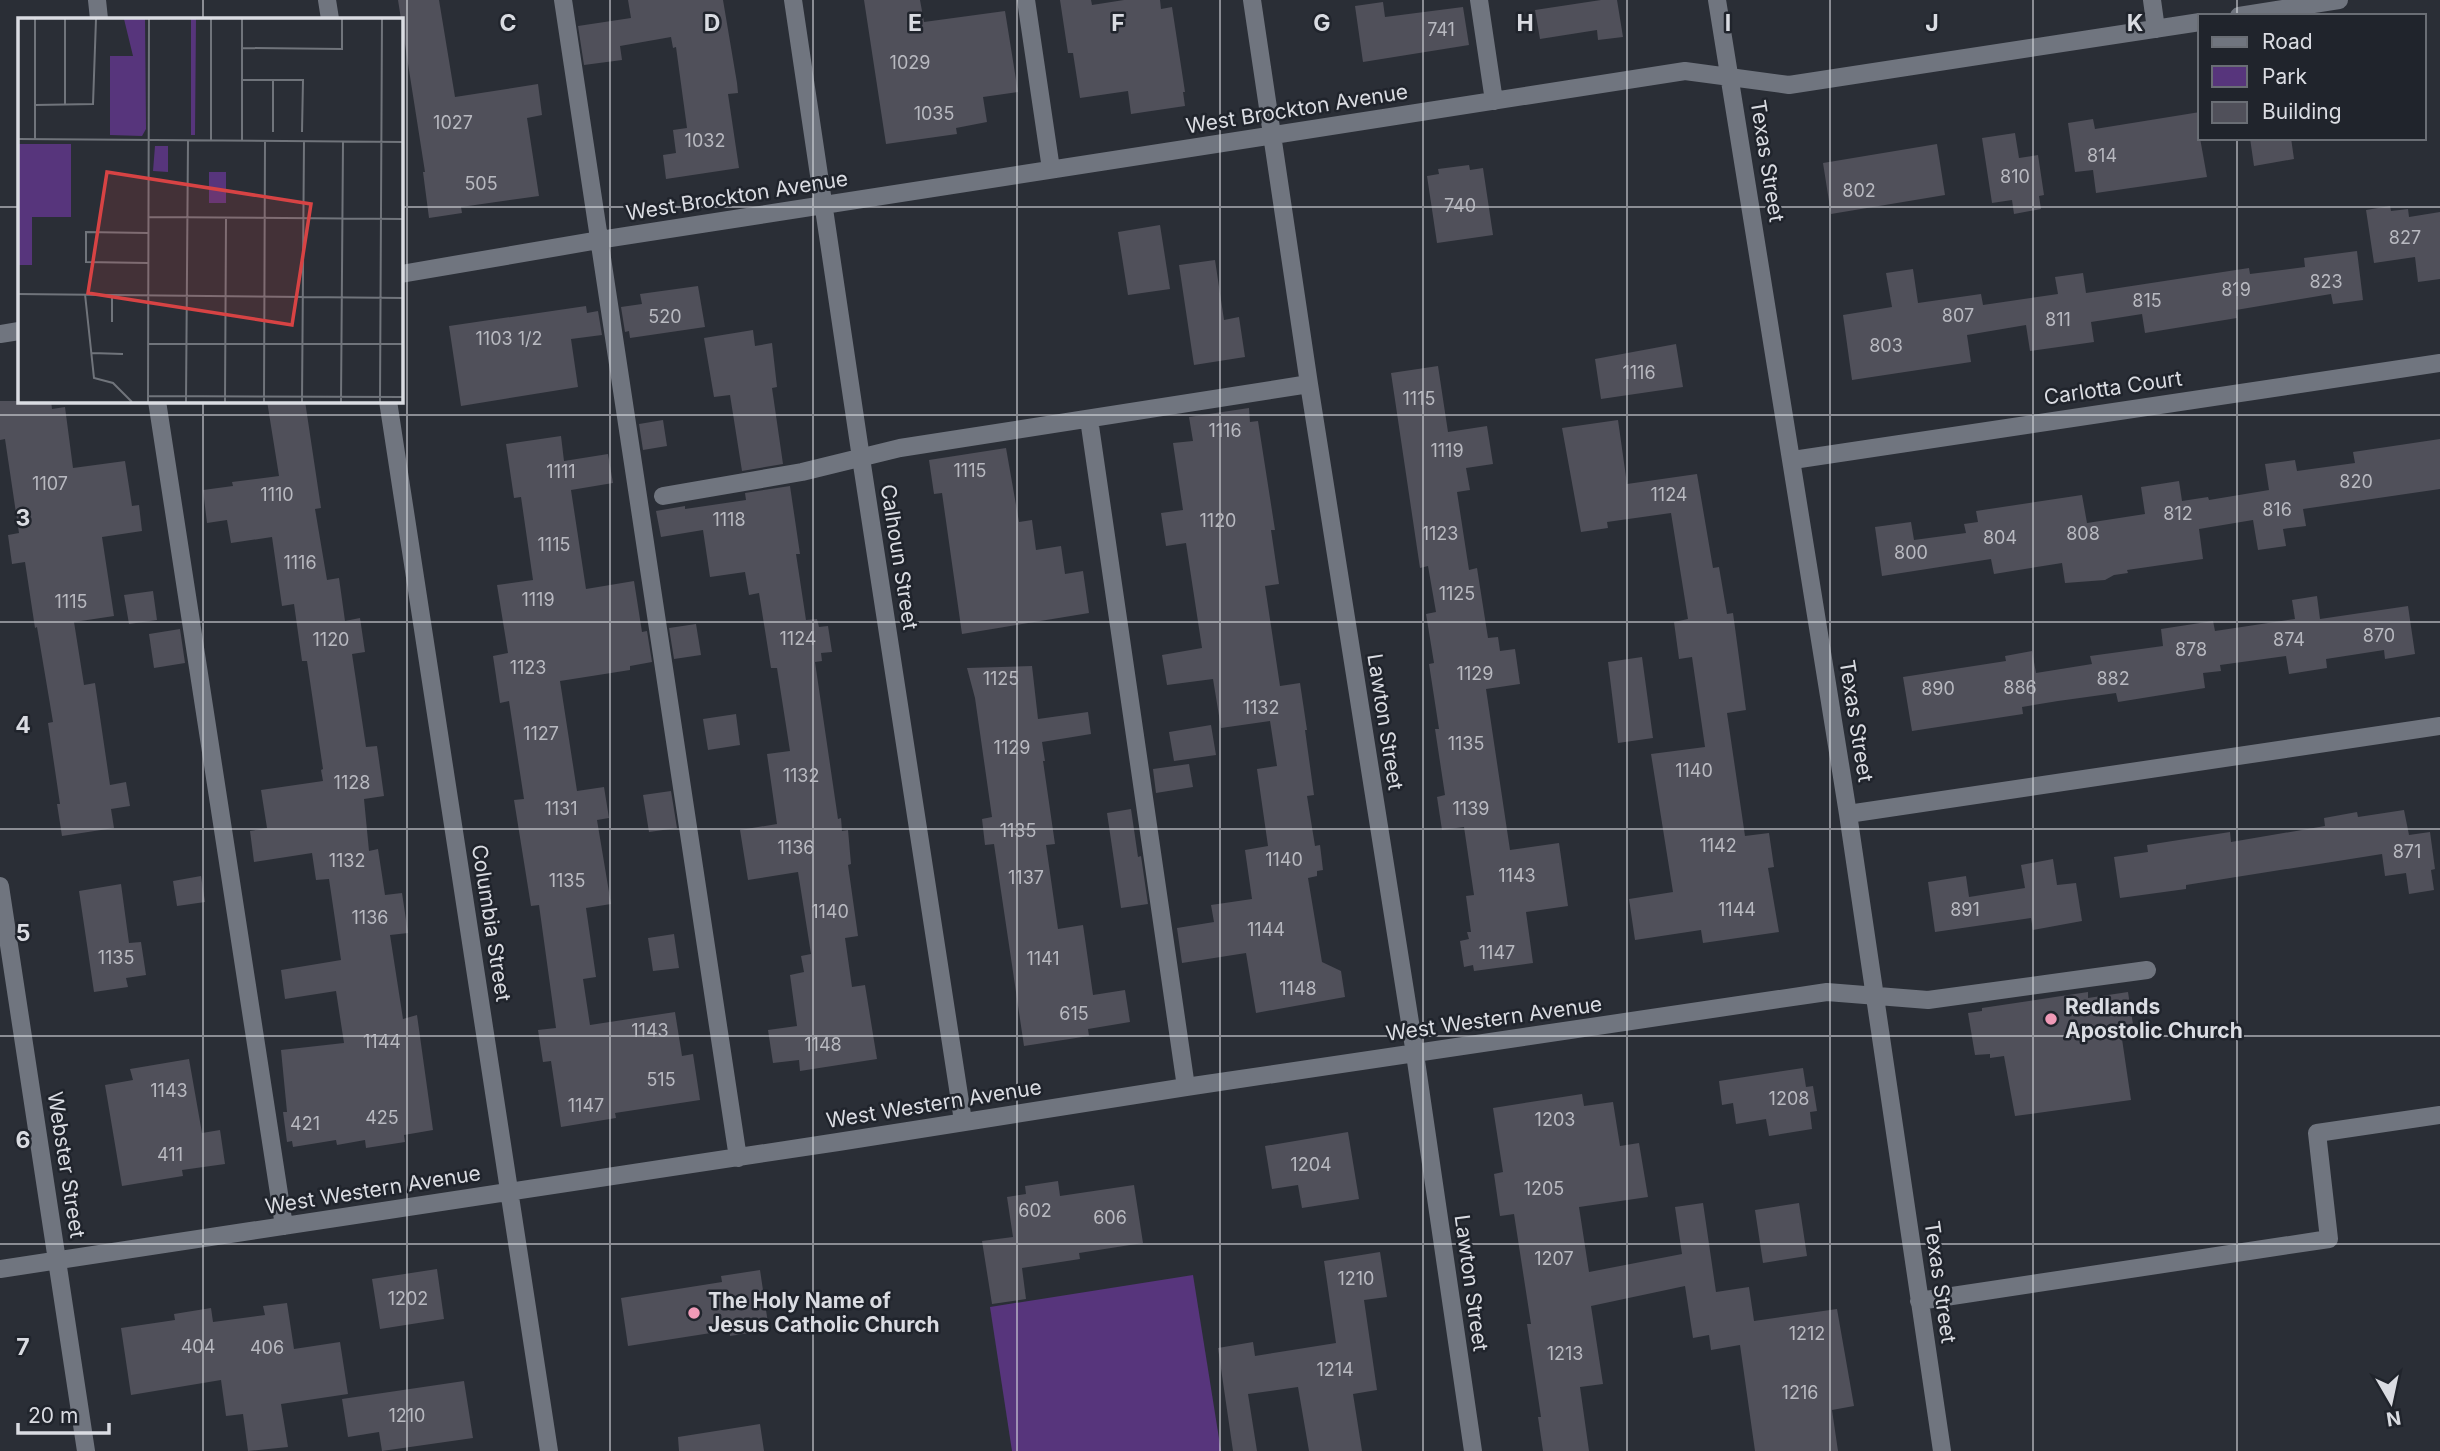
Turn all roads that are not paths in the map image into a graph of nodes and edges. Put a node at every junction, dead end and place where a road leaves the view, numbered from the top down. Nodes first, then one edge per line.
1 (97, 0) edge
2 (327, 0) edge
3 (563, 0) edge
4 (793, 0) edge
5 (1026, 0) edge
6 (1252, 0) edge
7 (1479, 0) edge
8 (1717, 0) edge
9 (2152, 0) edge
10 (2339, 0) edge
11 (2252, 14) edge
12 (100, 18) edge
13 (330, 18) edge
14 (2198, 22) edge
15 (2156, 29) junction
16 (1730, 76) junction
17 (1494, 101) junction
18 (1272, 136) junction
19 (1051, 169) junction
20 (824, 206) junction
21 (599, 240) junction
22 (402, 274) edge
23 (18, 331) edge
24 (0, 334) edge
25 (2440, 363) edge
26 (1309, 384) junction
27 (157, 402) edge
28 (388, 402) edge
29 (1089, 419) junction
30 (861, 458) junction
31 (1793, 460) junction
32 (663, 496) dead end
33 (2440, 726) edge
34 (1848, 814) junction
35 (0, 886) edge
36 (2147, 970) dead end
37 (1875, 995) junction
38 (1415, 1054) junction
39 (1186, 1087) junction
40 (2440, 1115) edge
41 (963, 1121) junction
42 (738, 1158) junction
43 (509, 1193) junction
44 (284, 1226) junction
45 (57, 1261) junction
46 (0, 1269) edge
47 (1919, 1301) junction
48 (86, 1451) edge
49 (549, 1451) edge
50 (1473, 1451) edge
51 (1942, 1451) edge

1 - 12 street
2 - 13 street
3 - 21 street
4 - 20 street, Calhoun Street
5 - 19 street
6 - 18 street, Lawton Street
7 - 17 street
8 - 16 street, Texas Street
9 - 15 street
10 - 11 street
14 - 15 street, West Brockton Avenue
15 - 16 street, West Brockton Avenue
16 - 17 street, West Brockton Avenue
16 - 31 street, Texas Street
17 - 18 street, West Brockton Avenue
18 - 19 street, West Brockton Avenue
18 - 26 street, Lawton Street
19 - 20 street, West Brockton Avenue
20 - 21 street, West Brockton Avenue
20 - 30 street, Calhoun Street
21 - 22 street, West Brockton Avenue
21 - 42 street
23 - 24 street
25 - 31 street, Carlotta Court
26 - 29 street
26 - 38 street, Lawton Street
27 - 44 street
28 - 43 street, Columbia Street
29 - 30 street
29 - 39 street
30 - 32 street
30 - 41 street, Calhoun Street
31 - 34 street, Texas Street
33 - 34 street
34 - 37 street, Texas Street
35 - 45 street, Webster Street
36 - 37 street, West Western Avenue
37 - 38 street, West Western Avenue
37 - 47 street, Texas Street
38 - 39 street, West Western Avenue
38 - 50 street, Lawton Street
39 - 41 street, West Western Avenue
40 - 47 street
41 - 42 street, West Western Avenue
42 - 43 street, West Western Avenue
43 - 44 street, West Western Avenue
43 - 49 street, Columbia Street
44 - 45 street, West Western Avenue
45 - 46 street, West Western Avenue
45 - 48 street, Webster Street
47 - 51 street, Texas Street

